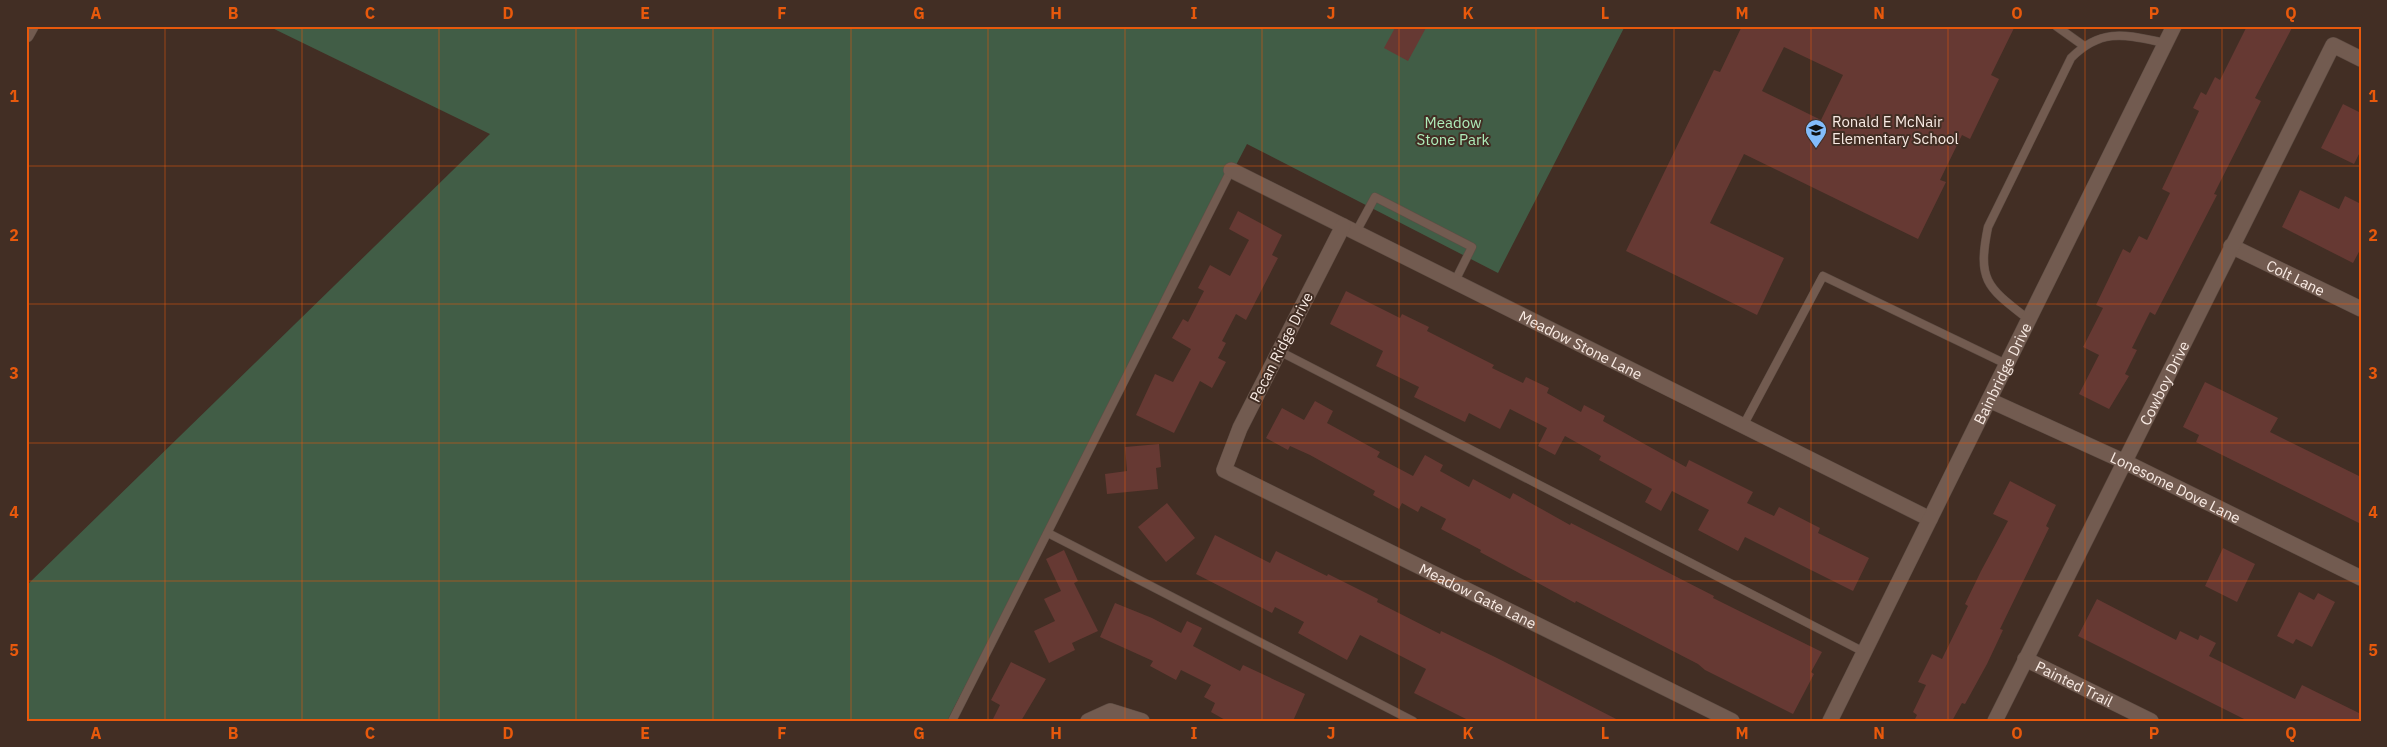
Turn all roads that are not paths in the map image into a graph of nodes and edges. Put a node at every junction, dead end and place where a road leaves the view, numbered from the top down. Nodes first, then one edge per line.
1 (31, 26) edge
2 (2056, 26) edge
3 (2174, 26) edge
4 (26, 35) edge
5 (2165, 43) junction
6 (2084, 46) junction
7 (2361, 60) edge
8 (1232, 170) joint
9 (1349, 229) junction
10 (2232, 246) junction
11 (1455, 282) junction
12 (2361, 310) edge
13 (2028, 320) junction
14 (1279, 351) junction
15 (2006, 364) junction
16 (1989, 400) junction
17 (1743, 426) junction
18 (2123, 461) junction
19 (1224, 470) joint
20 (1930, 519) junction
21 (1048, 533) junction
22 (2361, 578) edge
23 (1864, 652) junction
24 (2025, 659) junction
25 (952, 721) edge
26 (1088, 721) edge
27 (1142, 721) edge
28 (1413, 721) edge
29 (1732, 721) edge
30 (1830, 721) edge
31 (1995, 721) edge
32 (2151, 721) edge

1 - 4 street
2 - 6 lane
3 - 5 street, Bainbridge Drive
5 - 6 lane
5 - 13 street, Bainbridge Drive
6 - 13 lane
7 - 10 street, Cowboy Drive
8 - 9 street, Meadow Stone Lane
8 - 21 lane
9 - 11 street, Meadow Stone Lane
9 - 11 lane
9 - 14 street, Pecan Ridge Drive
10 - 12 street, Colt Lane
10 - 18 street, Cowboy Drive
11 - 17 street, Meadow Stone Lane
13 - 15 street, Bainbridge Drive
14 - 19 street, Pecan Ridge Drive
14 - 23 lane
15 - 16 street, Bainbridge Drive
15 - 17 lane
16 - 18 street, Lonesome Dove Lane
16 - 20 street, Bainbridge Drive
17 - 20 street, Meadow Stone Lane
18 - 22 street, Lonesome Dove Lane
18 - 24 street, Cowboy Drive
19 - 29 street, Meadow Gate Lane
20 - 23 street, Bainbridge Drive
21 - 25 lane
21 - 28 lane
23 - 30 street, Bainbridge Drive
24 - 31 street, Cowboy Drive
24 - 32 street, Painted Trail
26 - 27 street

